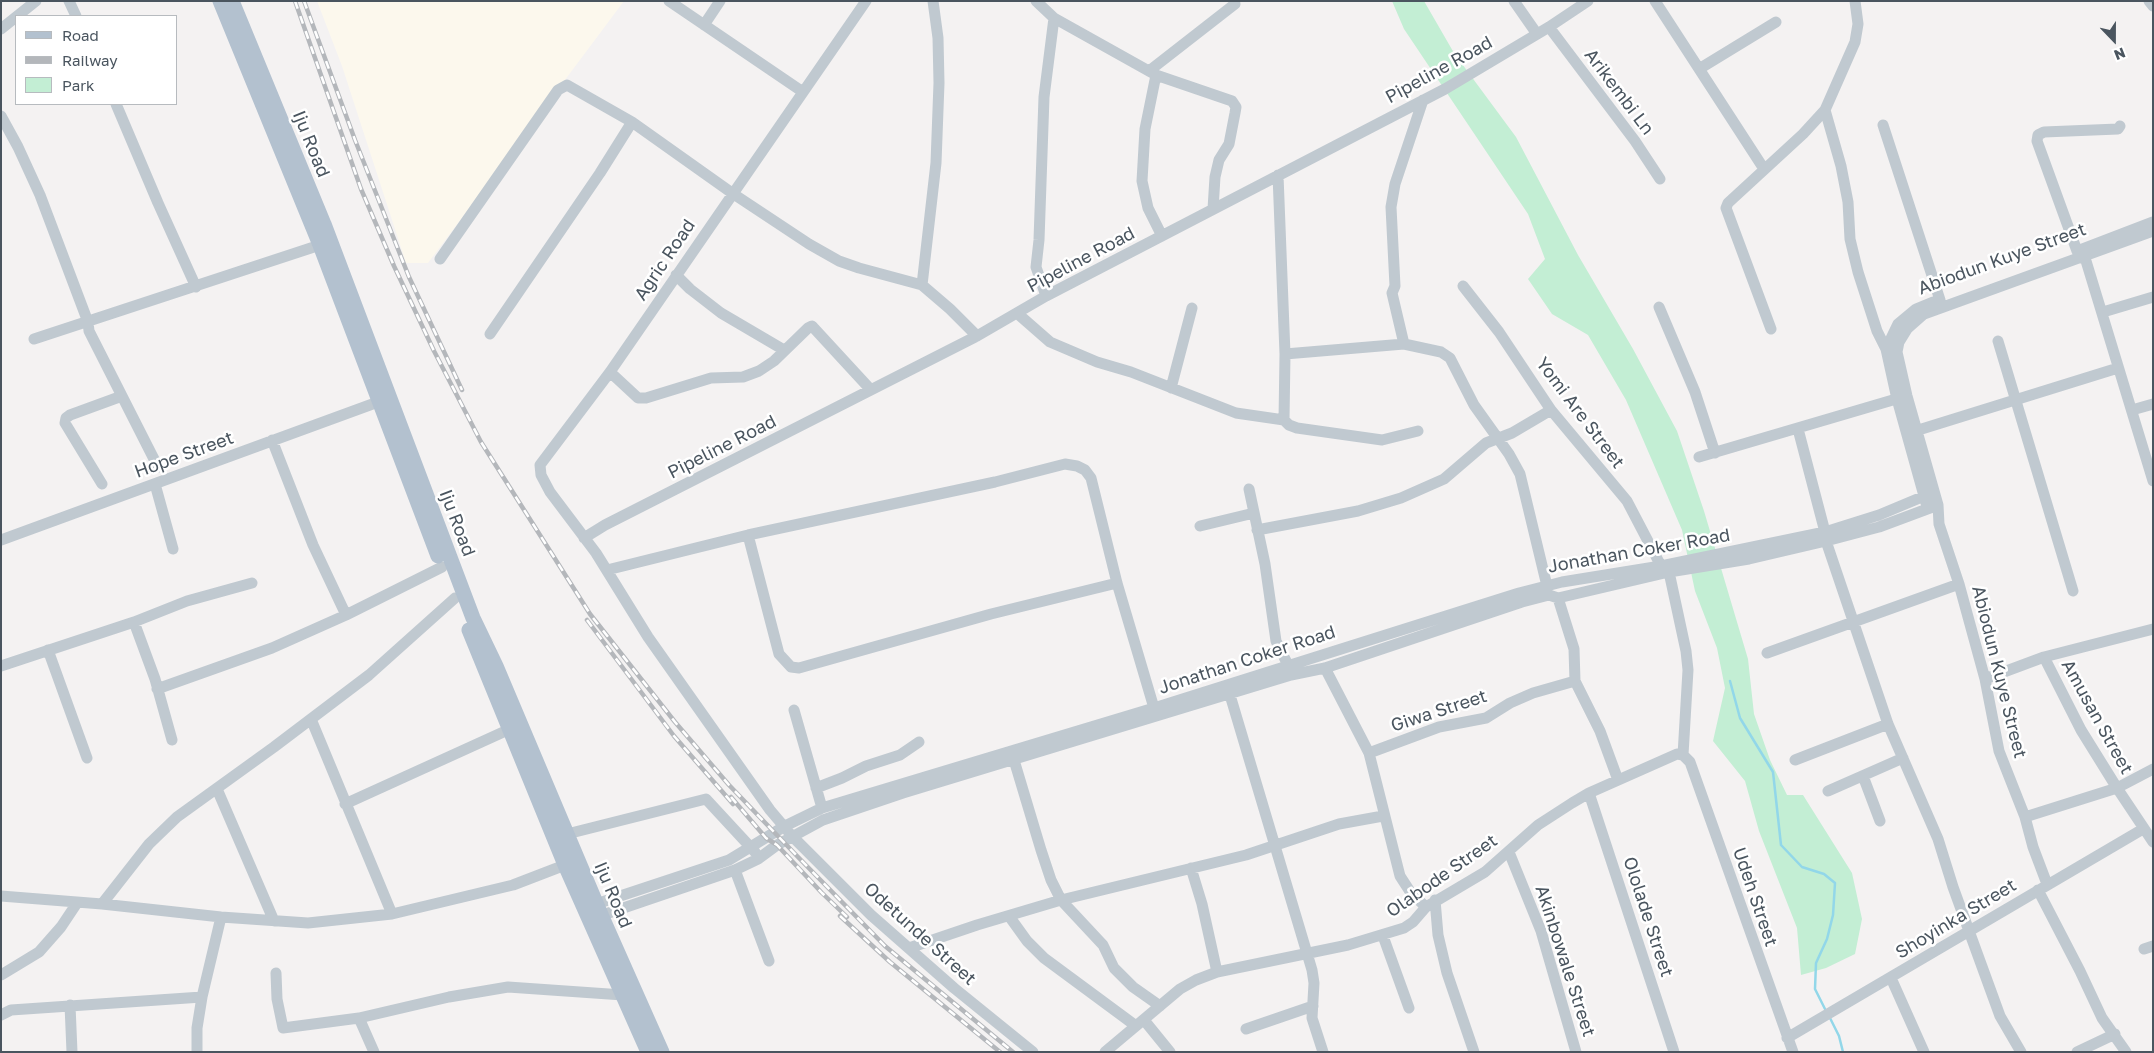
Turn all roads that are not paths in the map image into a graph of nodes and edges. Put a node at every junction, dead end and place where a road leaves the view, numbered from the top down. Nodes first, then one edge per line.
1 (36, 1) edge
2 (69, 1) edge
3 (220, 1) edge
4 (232, 1) edge
5 (669, 1) edge
6 (720, 1) edge
7 (866, 1) edge
8 (933, 1) edge
9 (1036, 1) edge
10 (1514, 1) edge
11 (1588, 1) edge
12 (1655, 1) edge
13 (1856, 1) edge
14 (2149, 1) edge
15 (1235, 4) dead end
16 (2153, 6) edge
17 (18, 15) edge
18 (76, 15) edge
19 (15, 18) edge
20 (1054, 18) junction
21 (1776, 22) dead end
22 (704, 25) junction
23 (1549, 27) junction
24 (1, 29) edge
25 (1537, 34) junction
26 (1699, 69) junction
27 (1153, 73) junction
28 (803, 92) junction
29 (1423, 100) junction
30 (116, 105) edge
31 (1824, 110) junction
32 (1, 116) edge
33 (632, 122) junction
34 (1883, 125) dead end
35 (2120, 126) dead end
36 (1764, 169) junction
37 (1278, 175) junction
38 (1660, 179) dead end
39 (732, 193) junction
40 (1213, 209) junction
41 (2153, 222) edge
42 (2153, 231) edge
43 (1162, 236) junction
44 (320, 245) junction
45 (2081, 252) junction
46 (440, 260) dead end
47 (676, 275) junction
48 (922, 285) junction
49 (1463, 286) dead end
50 (196, 287) junction
51 (1046, 296) junction
52 (2153, 297) edge
53 (1940, 300) junction
54 (1659, 307) dead end
55 (1192, 308) dead end
56 (2103, 312) junction
57 (1018, 314) junction
58 (88, 322) junction
59 (1771, 329) dead end
60 (490, 334) dead end
61 (977, 336) junction
62 (34, 339) dead end
63 (1998, 341) dead end
64 (1404, 344) junction
65 (784, 350) junction
66 (1891, 351) junction
67 (1285, 354) junction
68 (2118, 368) junction
69 (610, 372) junction
70 (1170, 388) junction
71 (871, 390) junction
72 (122, 396) junction
73 (1902, 398) junction
74 (2017, 401) junction
75 (378, 402) junction
76 (2153, 404) edge
77 (1552, 410) junction
78 (2132, 410) junction
79 (1284, 420) junction
80 (1798, 429) junction
81 (1418, 431) dead end
82 (1912, 432) junction
83 (1497, 439) junction
84 (272, 440) junction
85 (1715, 453) junction
86 (1700, 457) dead end
87 (158, 466) dead end
88 (2153, 481) edge
89 (102, 484) dead end
90 (155, 484) junction
91 (1249, 489) dead end
92 (1929, 494) junction
93 (1933, 507) junction
94 (1254, 513) junction
95 (1200, 526) dead end
96 (1257, 530) junction
97 (748, 535) junction
98 (1826, 537) junction
99 (584, 538) junction
100 (1, 540) edge
101 (173, 549) dead end
102 (442, 567) junction
103 (1665, 569) junction
104 (607, 570) junction
105 (252, 583) dead end
106 (1117, 583) junction
107 (1959, 584) junction
108 (1547, 586) junction
109 (2073, 591) dead end
110 (455, 598) junction
111 (1558, 598) junction
112 (346, 615) junction
113 (1854, 620) junction
114 (134, 622) junction
115 (2153, 629) edge
116 (48, 650) junction
117 (1767, 652) dead end
118 (2044, 658) junction
119 (1288, 665) junction
120 (1, 666) edge
121 (1325, 668) junction
122 (1985, 679) junction
123 (1575, 681) junction
124 (157, 689) junction
125 (1230, 695) junction
126 (1154, 708) junction
127 (794, 710) dead end
128 (311, 719) junction
129 (1888, 724) junction
130 (510, 729) junction
131 (172, 740) dead end
132 (919, 742) dead end
133 (1369, 753) junction
134 (1683, 755) junction
135 (87, 758) dead end
136 (1903, 758) junction
137 (1014, 760) junction
138 (1795, 760) dead end
139 (2153, 769) edge
140 (1863, 776) junction
141 (1618, 780) junction
142 (217, 788) junction
143 (816, 788) junction
144 (2116, 788) junction
145 (1828, 791) dead end
146 (1589, 793) junction
147 (345, 804) junction
148 (822, 808) junction
149 (1383, 816) junction
150 (2025, 816) junction
151 (1880, 821) dead end
152 (785, 826) junction
153 (2143, 829) junction
154 (567, 834) junction
155 (792, 836) junction
156 (2153, 842) edge
157 (1276, 845) junction
158 (751, 848) junction
159 (1509, 852) junction
160 (760, 857) junction
161 (565, 865) junction
162 (1191, 868) junction
163 (734, 870) junction
164 (2043, 887) junction
165 (1, 896) edge
166 (1061, 900) junction
167 (77, 903) junction
168 (1430, 903) junction
169 (102, 904) junction
170 (593, 912) junction
171 (392, 914) junction
172 (1009, 916) junction
173 (222, 917) junction
174 (274, 921) junction
175 (1969, 930) junction
176 (1383, 936) junction
177 (909, 948) junction
178 (1306, 954) junction
179 (770, 961) dead end
180 (1217, 972) junction
181 (276, 974) dead end
182 (1, 975) edge
183 (1891, 978) junction
184 (623, 995) junction
185 (202, 997) junction
186 (70, 1005) junction
187 (1160, 1006) junction
188 (1313, 1006) junction
189 (1409, 1008) dead end
190 (1, 1015) edge
191 (359, 1018) junction
192 (1140, 1023) junction
193 (1246, 1029) dead end
194 (2115, 1034) junction
195 (1787, 1038) junction
196 (72, 1052) edge
197 (197, 1052) edge
198 (374, 1052) edge
199 (648, 1052) edge
200 (662, 1052) edge
201 (1033, 1052) edge
202 (1105, 1052) edge
203 (1170, 1052) edge
204 (1323, 1052) edge
205 (1474, 1052) edge
206 (1576, 1052) edge
207 (1674, 1052) edge
208 (1793, 1052) edge
209 (1924, 1052) edge
210 (2021, 1052) edge
211 (2077, 1052) edge
212 (2126, 1052) edge

1 - 17 street
2 - 18 street
3 - 44 main road, Iju Road
4 - 154 main road, Iju Road
5 - 22 street
6 - 22 street
7 - 28 street, Agric Road
8 - 48 street
9 - 20 street
10 - 25 street
11 - 23 street, Pipeline Road
12 - 26 street
13 - 31 street
14 - 16 street
15 - 27 street
19 - 24 street
20 - 27 street
20 - 51 street
21 - 26 street
22 - 28 street
23 - 25 street, Pipeline Road
23 - 38 street, Arikembi Ln
25 - 29 street, Pipeline Road
26 - 36 street
27 - 40 street
27 - 43 street
28 - 39 street, Agric Road
29 - 37 street, Pipeline Road
29 - 64 street
30 - 50 street
31 - 36 street
31 - 66 street
32 - 58 street
33 - 39 street
33 - 46 street
33 - 60 street
34 - 53 street
35 - 45 street
36 - 59 street
37 - 40 street, Pipeline Road
37 - 67 street
39 - 47 street, Agric Road
39 - 48 street
40 - 43 street, Pipeline Road
41 - 45 street, Abiodun Kuye Street
42 - 45 street, Abiodun Kuye Street
43 - 51 street, Pipeline Road
44 - 50 street
44 - 75 main road, Iju Road
45 - 53 street, Abiodun Kuye Street
45 - 56 street
45 - 66 street, Abiodun Kuye Street
47 - 65 street
47 - 69 street, Agric Road
48 - 61 street
49 - 77 street, Yomi Are Street
50 - 58 street
51 - 57 street, Pipeline Road
52 - 56 street
53 - 66 street, Abiodun Kuye Street
54 - 85 street
55 - 70 street
56 - 68 street
57 - 61 street, Pipeline Road
57 - 70 street
58 - 62 street
58 - 72 street
61 - 71 street, Pipeline Road
63 - 74 street
64 - 67 street
64 - 83 street
65 - 69 street
65 - 71 street
66 - 73 street, Abiodun Kuye Street
67 - 79 street
68 - 74 street
68 - 78 street
69 - 99 street, Agric Road
70 - 79 street
71 - 99 street, Pipeline Road
72 - 87 street
72 - 89 street
73 - 80 street
73 - 82 street, Abiodun Kuye Street
74 - 82 street
74 - 109 street
75 - 84 street, Hope Street
75 - 102 main road, Iju Road
76 - 78 street
77 - 83 street
77 - 103 street, Yomi Are Street
78 - 88 street
79 - 81 street
80 - 85 street
80 - 98 street
82 - 92 street, Abiodun Kuye Street
83 - 96 street
83 - 108 street
84 - 90 street, Hope Street
84 - 112 street
85 - 86 street
90 - 100 street, Hope Street
90 - 101 street
91 - 94 street
92 - 93 street, Abiodun Kuye Street
92 - 98 street, Jonathan Coker Road
93 - 98 street, Jonathan Coker Road
93 - 107 street, Abiodun Kuye Street
94 - 95 street
94 - 96 street
96 - 119 street
97 - 104 street
97 - 106 street
97 - 106 street
98 - 103 street, Jonathan Coker Road
98 - 113 street
99 - 104 street, Odetunde Street
102 - 110 main road, Iju Road
102 - 112 street
103 - 108 street, Jonathan Coker Road
103 - 111 street, Jonathan Coker Road
103 - 134 street, Yomi Are Street
104 - 152 street, Odetunde Street
105 - 114 street
106 - 126 street
107 - 113 street
107 - 122 street, Abiodun Kuye Street
108 - 119 street, Jonathan Coker Road
110 - 128 street
110 - 130 main road, Iju Road
111 - 121 street, Jonathan Coker Road
111 - 123 street
112 - 124 street
113 - 117 street
113 - 129 street
114 - 116 street
114 - 124 street
115 - 118 street
116 - 120 street
116 - 135 street
118 - 122 street
118 - 144 street, Amusan Street
119 - 126 street, Jonathan Coker Road
121 - 125 street, Jonathan Coker Road
121 - 133 street
122 - 150 street, Abiodun Kuye Street
123 - 133 street, Giwa Street
123 - 141 street
124 - 131 street
125 - 137 street, Jonathan Coker Road
125 - 157 street
126 - 148 street, Jonathan Coker Road
127 - 143 street
128 - 142 street
128 - 147 street
129 - 136 street
129 - 138 street
130 - 147 street
130 - 161 main road, Iju Road
132 - 143 street
133 - 149 street
134 - 141 street, Olabode Street
134 - 195 street, Udeh Street
136 - 140 street
136 - 175 street
137 - 155 street, Jonathan Coker Road
137 - 166 street
139 - 144 street
140 - 145 street
140 - 151 street
141 - 146 street, Olabode Street
142 - 169 street
142 - 174 street
143 - 148 street
144 - 150 street
144 - 153 street, Amusan Street
146 - 159 street, Olabode Street
146 - 207 street, Ololade Street
147 - 171 street
148 - 152 street, Jonathan Coker Road
149 - 157 street
149 - 168 street
150 - 164 street, Abiodun Kuye Street
152 - 155 street, Odetunde Street
152 - 158 street, Jonathan Coker Road
153 - 156 street, Amusan Street
153 - 164 street, Shoyinka Street
154 - 158 street
154 - 170 main road, Iju Road
155 - 160 street, Jonathan Coker Road
155 - 177 street, Odetunde Street
157 - 162 street
157 - 178 street
158 - 160 street
158 - 170 street, Jonathan Coker Road
159 - 168 street, Olabode Street
159 - 206 street, Akinbowale Street
160 - 163 street, Jonathan Coker Road
161 - 170 main road, Iju Road
161 - 171 street
162 - 166 street
162 - 180 street
163 - 170 street, Jonathan Coker Road
163 - 179 street
164 - 175 street, Shoyinka Street
164 - 194 street, Abiodun Kuye Street
165 - 167 street
166 - 172 street
166 - 187 street
167 - 169 street
167 - 182 street
168 - 176 street, Olabode Street
168 - 205 street
169 - 173 street
170 - 184 main road, Iju Road
170 - 200 main road, Iju Road
171 - 174 street
172 - 177 street
172 - 192 street
173 - 174 street
173 - 185 street
175 - 183 street, Shoyinka Street
175 - 210 street
176 - 178 street, Olabode Street
176 - 189 street
177 - 201 street, Odetunde Street
178 - 180 street, Olabode Street
178 - 188 street
180 - 187 street, Olabode Street
181 - 191 street
183 - 195 street, Shoyinka Street
183 - 209 street
184 - 191 street
184 - 199 main road, Iju Road
185 - 186 street
185 - 197 street
186 - 190 street
186 - 196 street
187 - 192 street, Olabode Street
188 - 193 street
188 - 204 street
191 - 198 street
192 - 202 street, Olabode Street
192 - 203 street
194 - 211 street
194 - 212 street, Abiodun Kuye Street
195 - 208 street, Udeh Street

